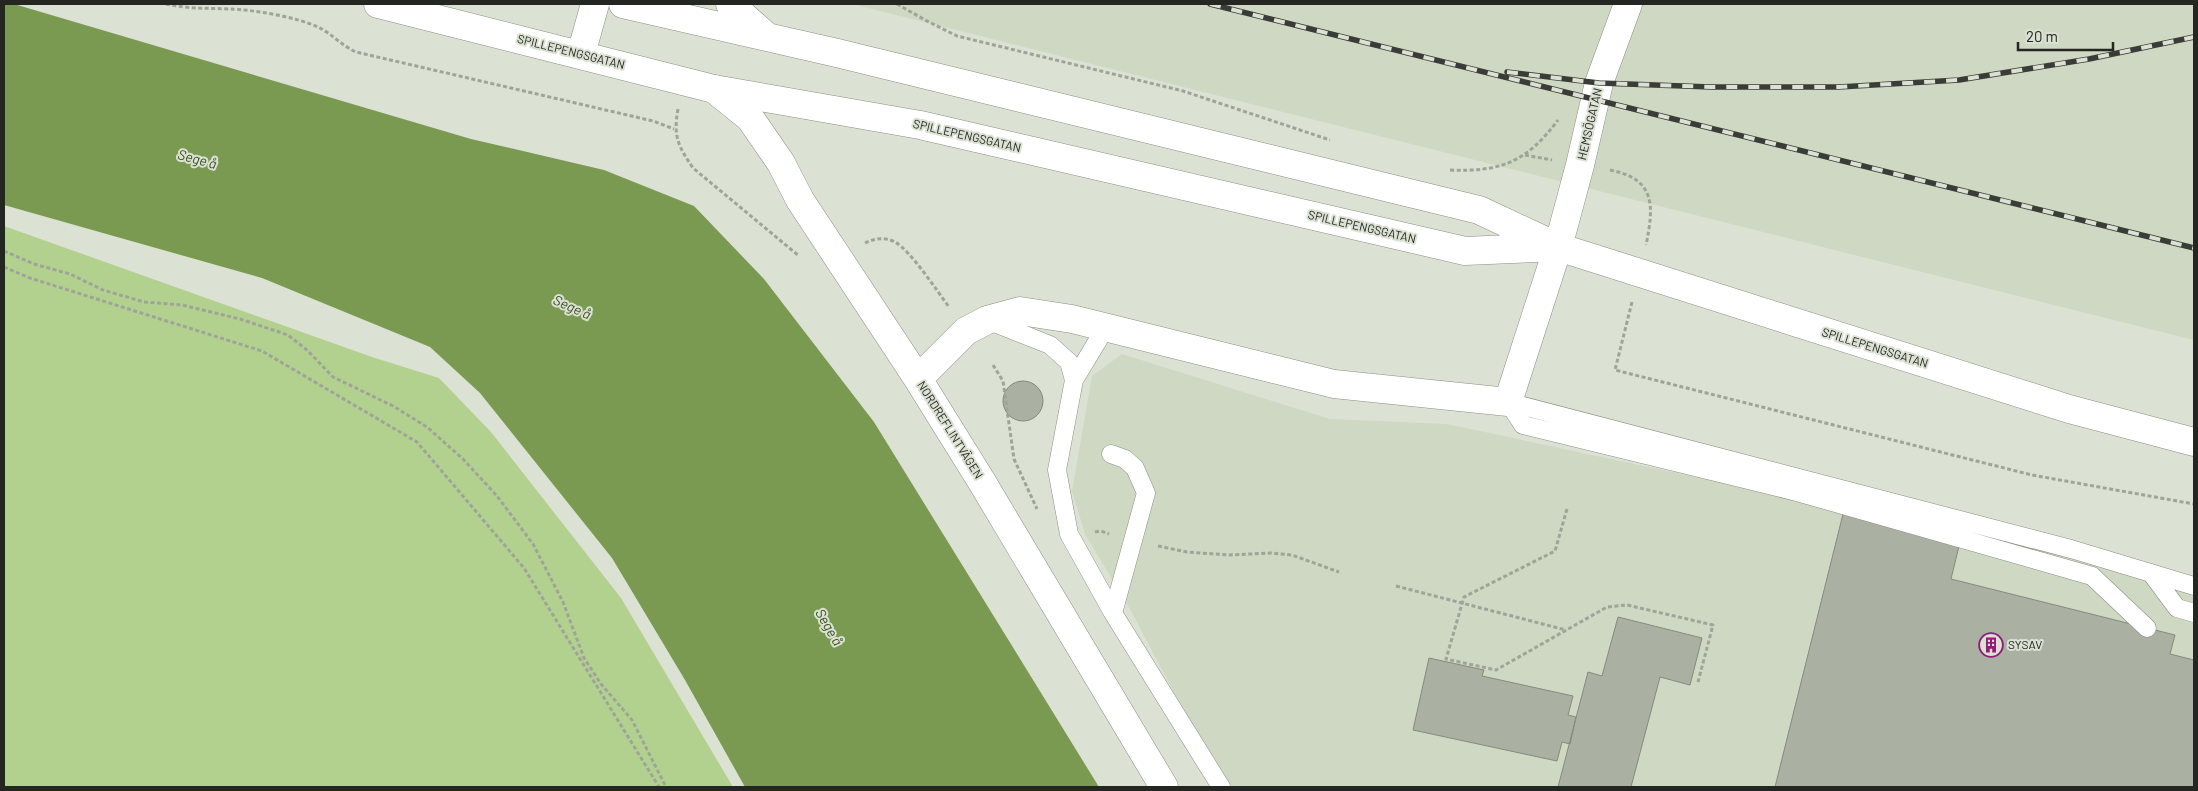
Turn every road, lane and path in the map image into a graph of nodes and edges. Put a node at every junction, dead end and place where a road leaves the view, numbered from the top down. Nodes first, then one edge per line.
1 (166, 4) edge
2 (378, 4) edge
3 (595, 4) edge
4 (623, 4) edge
5 (730, 4) edge
6 (897, 4) edge
7 (1628, 4) edge
8 (767, 37) junction
9 (581, 54) junction
10 (714, 89) junction
11 (678, 106) dead end
12 (1560, 117) dead end
13 (674, 129) junction
14 (1331, 140) dead end
15 (1442, 170) dead end
16 (861, 246) dead end
17 (1558, 247) junction
18 (4, 251) edge
19 (805, 261) dead end
20 (4, 267) edge
21 (950, 308) dead end
22 (987, 320) junction
23 (1106, 327) junction
24 (993, 365) dead end
25 (1615, 370) dead end
26 (918, 378) junction
27 (1074, 380) junction
28 (1508, 402) junction
29 (2194, 442) edge
30 (1111, 454) dead end
31 (2194, 504) edge
32 (1567, 509) dead end
33 (1038, 512) dead end
34 (1092, 532) dead end
35 (1133, 540) junction
36 (1339, 572) dead end
37 (2151, 573) junction
38 (1396, 586) dead end
39 (2194, 586) edge
40 (1462, 604) junction
41 (1113, 613) junction
42 (2194, 613) edge
43 (2147, 628) dead end
44 (1567, 630) junction
45 (1698, 682) dead end
46 (659, 787) edge
47 (666, 787) edge
48 (1164, 787) edge
49 (1221, 787) edge

1 - 13 path
2 - 9 street, SPILLEPENGSGATAN
3 - 9 street
4 - 8 street, SPILLEPENGSGATAN
5 - 8 street
6 - 14 path
7 - 17 street, HEMSÖGATAN
8 - 17 street, SPILLEPENGSGATAN
9 - 10 street, SPILLEPENGSGATAN
10 - 17 street, SPILLEPENGSGATAN
10 - 26 street, NORDREFLINTVÄGEN
11 - 13 path
12 - 15 path
13 - 19 path
16 - 21 path
17 - 28 street, HEMSÖGATAN
17 - 29 street, SPILLEPENGSGATAN
18 - 47 path
20 - 46 path
22 - 23 street
22 - 26 street
22 - 27 lane
23 - 27 lane
23 - 28 street
24 - 33 path
25 - 31 path
26 - 48 street, NORDREFLINTVÄGEN
27 - 41 lane
28 - 37 lane
28 - 43 lane
30 - 35 lane
32 - 40 path
34 - 35 path
35 - 36 path
35 - 41 lane
37 - 39 lane
37 - 42 lane
38 - 40 path
40 - 44 path
40 - 44 path
41 - 49 lane
44 - 45 path

